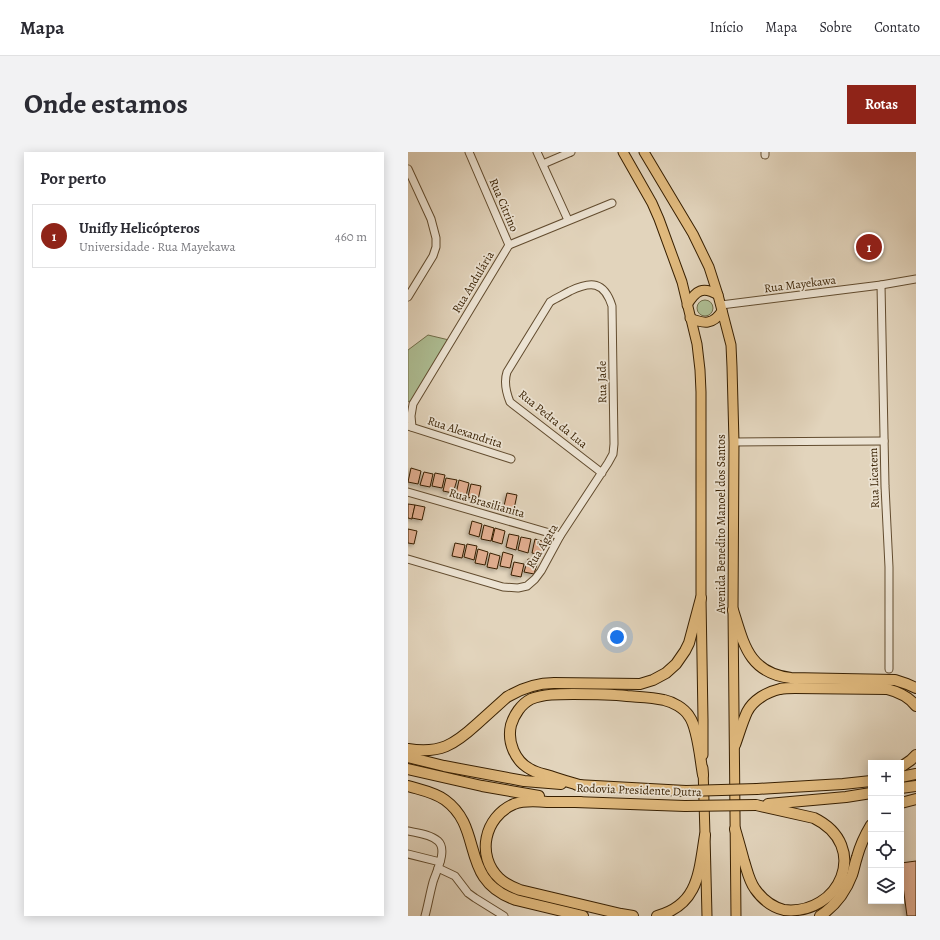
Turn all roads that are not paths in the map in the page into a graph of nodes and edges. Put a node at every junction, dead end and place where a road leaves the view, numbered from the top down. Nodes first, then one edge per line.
1 (469, 152) edge
2 (537, 152) edge
3 (571, 152) edge
4 (623, 152) edge
5 (644, 152) edge
6 (543, 164) junction
7 (408, 169) edge
8 (612, 203) dead end
9 (568, 220) junction
10 (509, 244) junction
11 (916, 279) edge
12 (881, 285) junction
13 (604, 290) joint
14 (718, 295) junction
15 (408, 297) edge
16 (687, 305) junction
17 (722, 308) junction
18 (690, 318) junction
19 (410, 427) edge
20 (884, 441) junction
21 (734, 442) junction
22 (511, 459) dead end
23 (602, 473) junction
24 (408, 492) edge
25 (560, 536) junction
26 (408, 559) edge
27 (701, 598) junction
28 (733, 610) junction
29 (889, 669) dead end
30 (916, 688) edge
31 (916, 706) edge
32 (735, 745) junction
33 (408, 749) edge
34 (916, 755) edge
35 (408, 756) edge
36 (904, 765) edge
37 (408, 769) edge
38 (703, 774) junction
39 (916, 774) edge
40 (904, 776) edge
41 (868, 777) edge
42 (868, 781) edge
43 (843, 784) junction
44 (408, 786) edge
45 (583, 786) junction
46 (916, 786) edge
47 (904, 788) edge
48 (868, 793) edge
49 (916, 799) edge
50 (580, 802) junction
51 (904, 802) edge
52 (756, 805) junction
53 (735, 829) junction
54 (408, 831) edge
55 (868, 831) edge
56 (705, 835) junction
57 (408, 854) edge
58 (439, 865) junction
59 (425, 916) edge
60 (504, 916) edge
61 (583, 916) edge
62 (633, 916) edge
63 (657, 916) edge
64 (707, 916) edge
65 (736, 916) edge
66 (820, 916) edge

1 - 10 street, Rua Citrino
2 - 6 street
3 - 6 street
4 - 16 main road, Avenida Benedito Manoel dos Santos
5 - 14 main road, Avenida Benedito Manoel dos Santos
6 - 9 street
7 - 15 street
8 - 9 street, Rua Andulária
9 - 10 street, Rua Andulária
10 - 19 street, Rua Andulária
11 - 12 street, Rua Mayekawa
12 - 17 street, Rua Mayekawa
12 - 20 street, Rua Licatem
13 - 23 street, Rua Jade
13 - 23 street, Rua Pedra da Lua
14 - 16 main road
14 - 17 main road, Avenida Benedito Manoel dos Santos
16 - 18 main road, Avenida Benedito Manoel dos Santos
17 - 18 main road
17 - 21 main road, Avenida Benedito Manoel dos Santos
18 - 27 main road, Avenida Benedito Manoel dos Santos
19 - 22 street, Rua Alexandrita
20 - 21 street
20 - 29 street, Rua Licatem
21 - 28 main road, Avenida Benedito Manoel dos Santos
23 - 25 street, Rua Ágata
24 - 25 street, Rua Brasilianita
25 - 26 street, Rua Ágata
27 - 33 highway
27 - 38 main road, Avenida Benedito Manoel dos Santos
28 - 30 highway
28 - 32 main road, Avenida Benedito Manoel dos Santos
31 - 32 highway
32 - 53 main road, Avenida Benedito Manoel dos Santos
34 - 36 highway
35 - 45 highway, Rodovia Presidente Dutra
37 - 50 highway, Rodovia Presidente Dutra
38 - 45 highway
38 - 56 main road, Avenida Benedito Manoel dos Santos
39 - 40 highway
41 - 43 highway
42 - 43 highway, Rodovia Presidente Dutra
43 - 45 highway, Rodovia Presidente Dutra, bridge
44 - 61 highway
46 - 47 highway
48 - 52 highway, Rodovia Presidente Dutra
49 - 51 highway
50 - 52 highway, Rodovia Presidente Dutra, bridge
50 - 62 highway
52 - 53 highway
53 - 65 main road, Avenida Benedito Manoel dos Santos
54 - 58 street
55 - 66 highway
56 - 63 highway
56 - 64 main road, Avenida Benedito Manoel dos Santos
57 - 58 street
58 - 59 street
58 - 60 street

